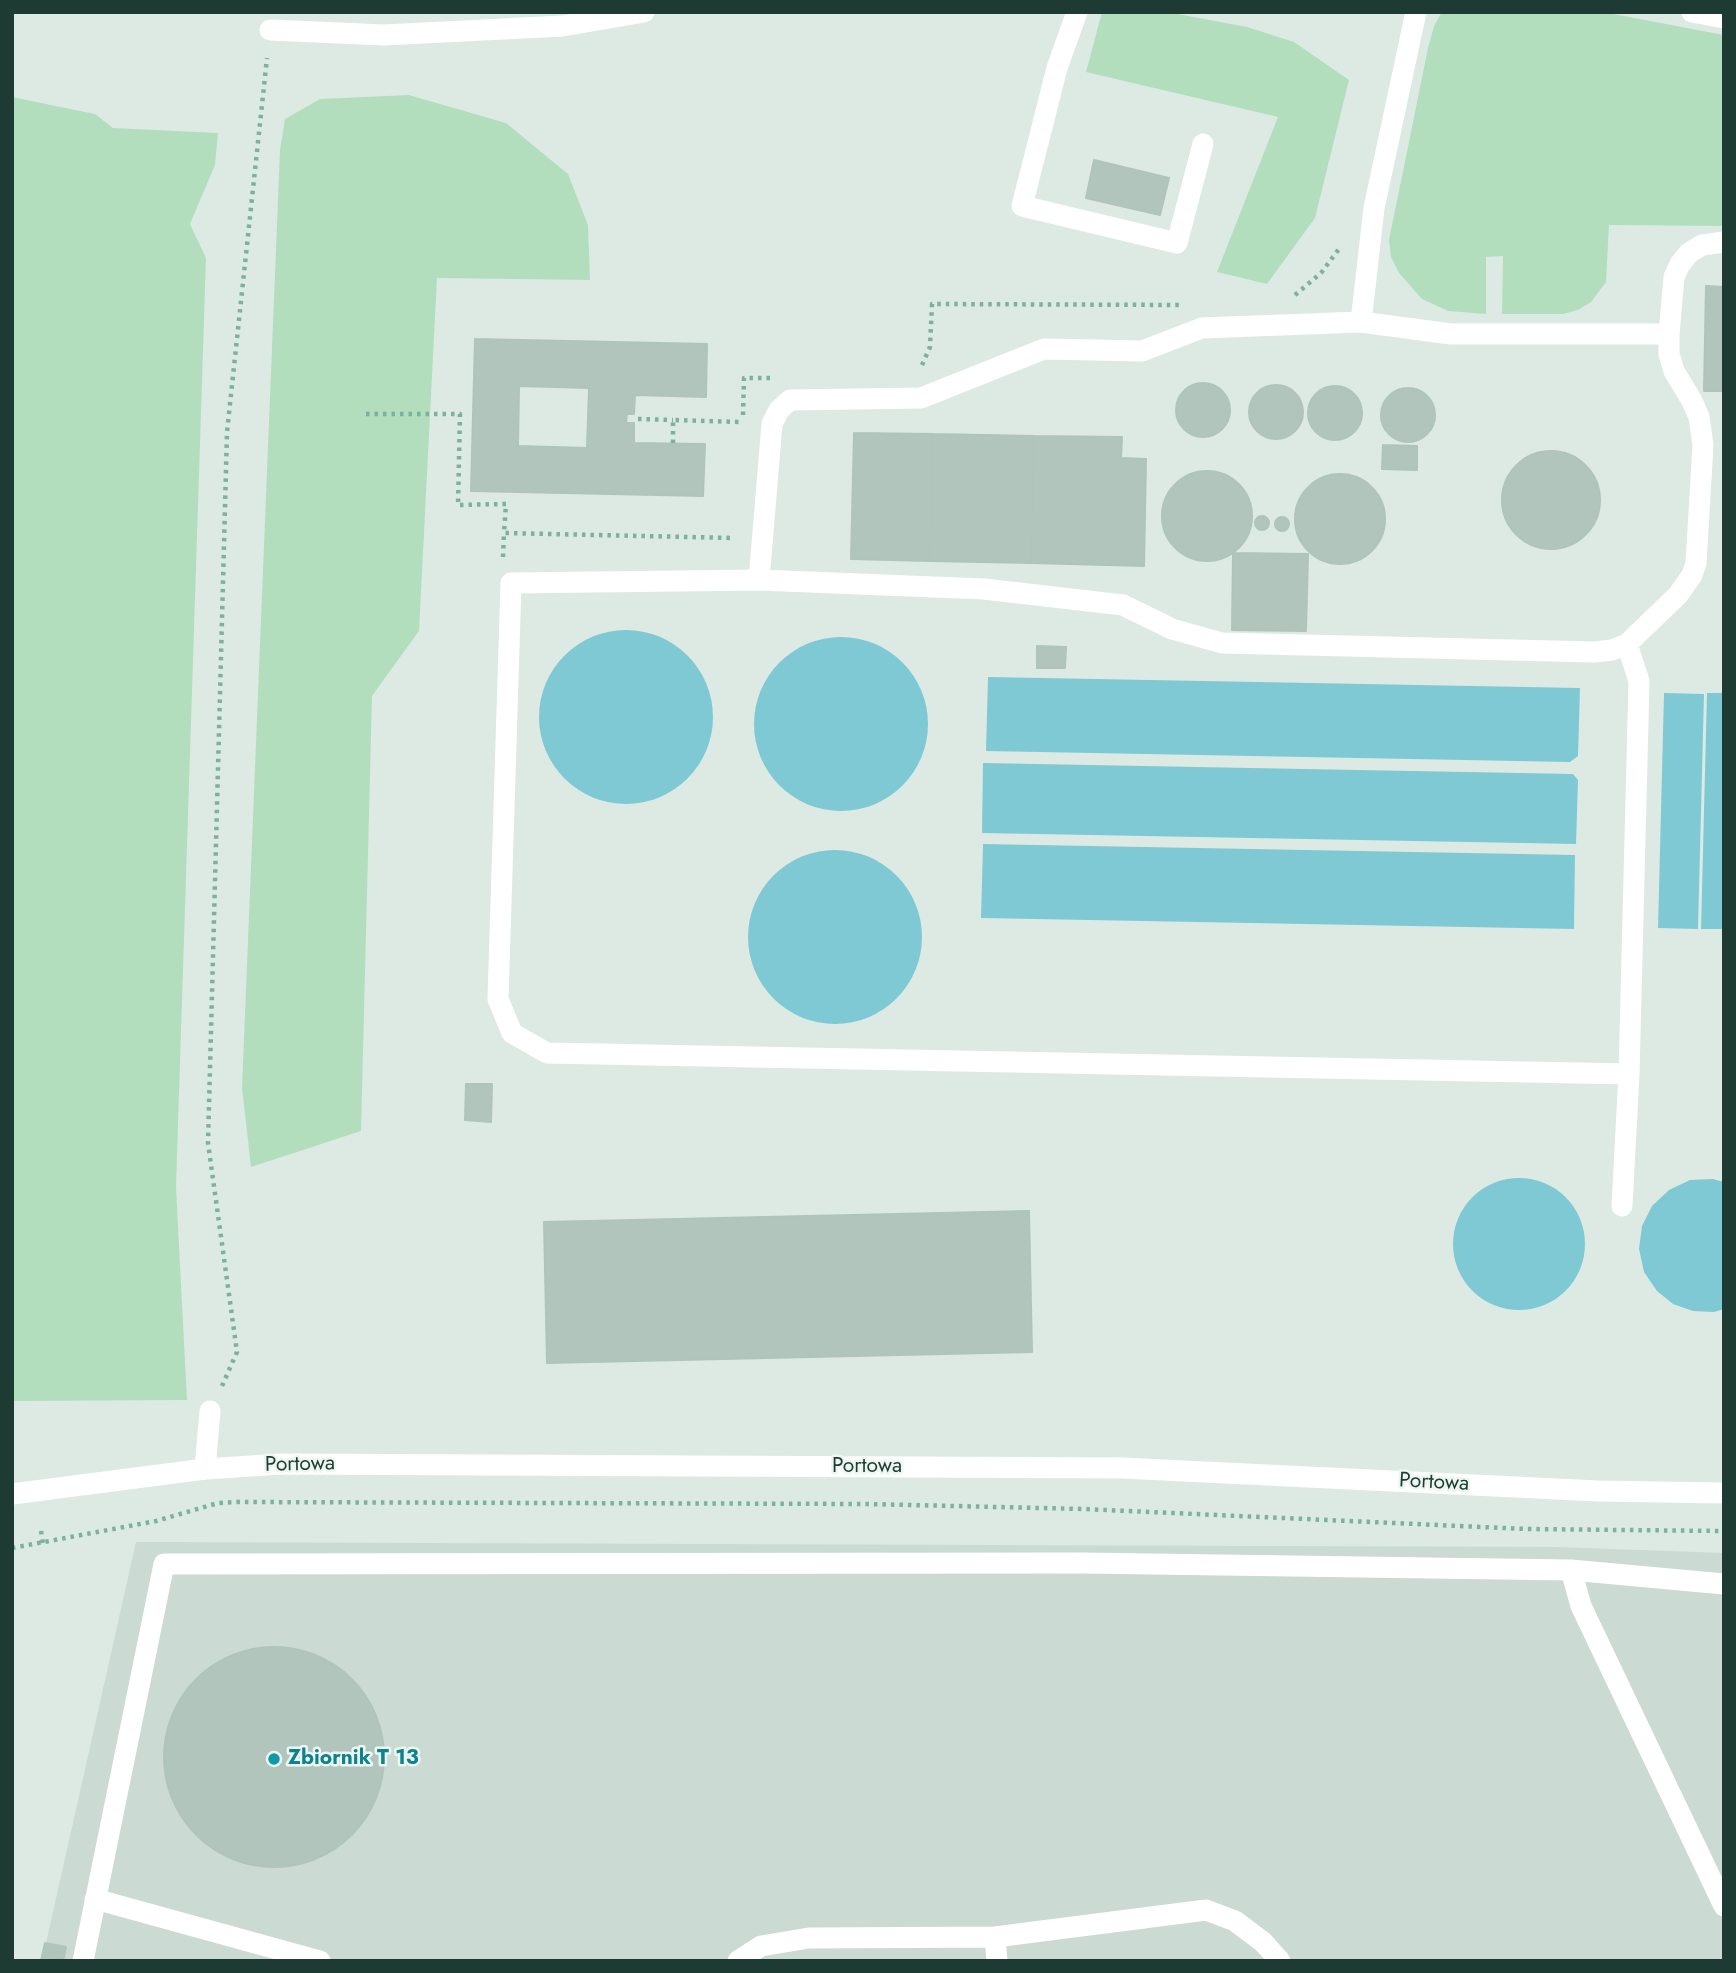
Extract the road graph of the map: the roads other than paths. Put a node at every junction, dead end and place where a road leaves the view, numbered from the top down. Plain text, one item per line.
1 (644, 12) edge
2 (1077, 12) edge
3 (1416, 12) edge
4 (1692, 12) edge
5 (1724, 18) edge
6 (270, 30) road end
7 (1203, 144) dead end
8 (1724, 242) edge
9 (1361, 322) junction
10 (1670, 334) junction
11 (759, 580) junction
12 (1627, 644) junction
13 (1629, 1074) junction
14 (1622, 1206) dead end
15 (210, 1411) road end
16 (205, 1469) junction
17 (1724, 1493) edge
18 (12, 1494) edge
19 (1571, 1570) junction
20 (1724, 1584) edge
21 (95, 1899) junction
22 (1724, 1906) edge
23 (995, 1937) junction
24 (83, 1961) edge
25 (320, 1961) edge
26 (737, 1961) edge
27 (997, 1961) edge
28 (1280, 1961) edge

1 - 6 street
2 - 7 street
3 - 9 street
4 - 5 street
8 - 10 street
9 - 10 street
9 - 11 street
10 - 12 street
11 - 12 street
11 - 13 street
12 - 13 street
13 - 14 street
15 - 16 street
16 - 17 street, Portowa
16 - 18 street, Portowa
19 - 20 street
19 - 21 street
19 - 22 street
21 - 24 street
21 - 25 street
23 - 26 street
23 - 27 street
23 - 28 street

